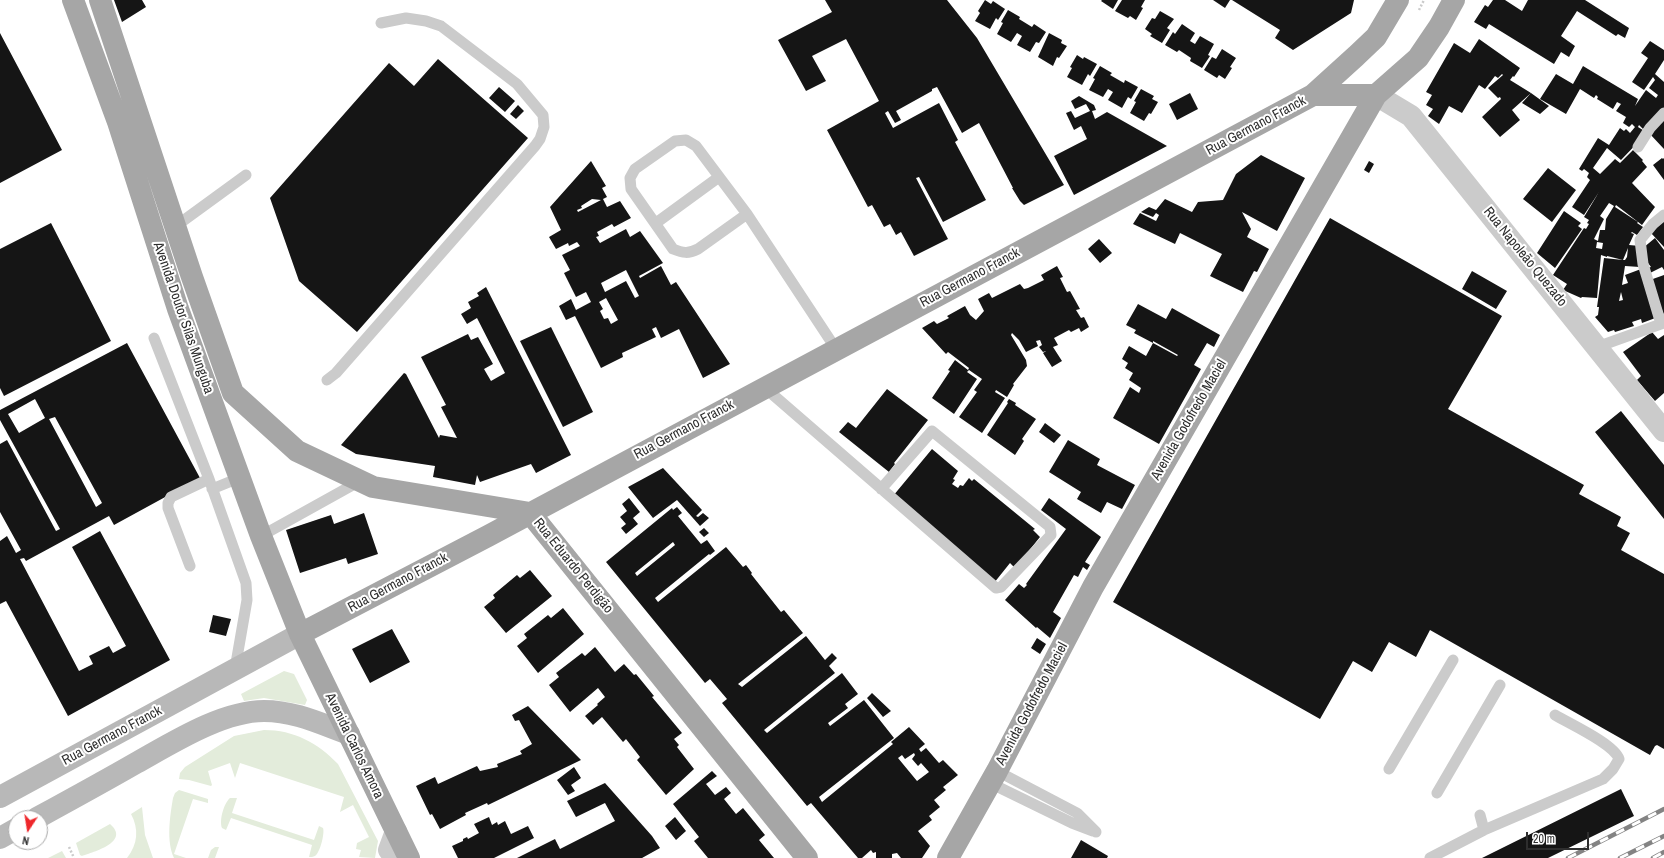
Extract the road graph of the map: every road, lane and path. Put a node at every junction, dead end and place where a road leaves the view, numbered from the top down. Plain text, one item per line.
1 (73, 0) edge
2 (100, 0) edge
3 (1397, 0) edge
4 (1454, 0) edge
5 (380, 23) dead end
6 (1313, 95) junction
7 (1376, 95) junction
8 (1664, 113) edge
9 (1638, 147) dead end
10 (246, 175) dead end
11 (719, 177) junction
12 (746, 214) junction
13 (1664, 215) edge
14 (656, 223) junction
15 (176, 226) junction
16 (1663, 324) edge
17 (154, 338) dead end
18 (1597, 347) junction
19 (836, 349) junction
20 (327, 380) dead end
21 (764, 387) junction
22 (233, 393) joint
23 (1664, 431) edge
24 (239, 478) junction
25 (360, 481) junction
26 (210, 484) junction
27 (882, 489) junction
28 (530, 513) junction
29 (261, 536) junction
30 (190, 566) dead end
31 (300, 634) junction
32 (1454, 660) dead end
33 (235, 669) junction
34 (1500, 685) dead end
35 (1555, 716) dead end
36 (349, 734) junction
37 (1389, 769) dead end
38 (994, 777) junction
39 (1437, 793) dead end
40 (0, 797) edge
41 (48, 812) edge
42 (1480, 815) dead end
43 (1484, 830) junction
44 (69, 847) dead end
45 (398, 848) edge
46 (74, 858) edge
47 (807, 858) edge
48 (948, 858) edge
49 (1430, 858) edge

1 - 24 main road, Avenida Doutor Silas Munguba
2 - 15 main road, Avenida Doutor Silas Munguba
3 - 6 main road
4 - 7 main road, Avenida Godofredo Maciel
5 - 20 lane
6 - 7 main road, Rua Germano Franck
6 - 19 main road, Rua Germano Franck
7 - 18 street, Rua Napoleão Quezado
7 - 38 main road, Avenida Godofredo Maciel
8 - 9 lane
10 - 15 lane
11 - 12 lane
11 - 14 lane
11 - 14 lane
12 - 14 lane
12 - 19 lane
13 - 16 lane
15 - 22 main road, Avenida Doutor Silas Munguba
16 - 18 lane
17 - 26 lane
18 - 23 street, Rua Napoleão Quezado
19 - 21 main road, Rua Germano Franck
21 - 27 lane
21 - 28 main road, Rua Germano Franck
22 - 25 main road, Rua Eduardo Perdigão
24 - 26 lane
24 - 29 main road, Avenida Doutor Silas Munguba
25 - 28 main road, Rua Eduardo Perdigão
25 - 29 lane
26 - 30 lane
26 - 33 lane
27 - 27 lane
28 - 31 main road, Rua Germano Franck
28 - 47 main road, Rua Eduardo Perdigão
29 - 31 main road, Avenida Doutor Silas Munguba
31 - 33 main road, Rua Germano Franck
31 - 36 main road, Avenida Carlos Amora
32 - 37 lane
33 - 40 main road, Rua Germano Franck
34 - 39 lane
35 - 43 lane
36 - 41 main road
36 - 45 main road, Avenida Carlos Amora
38 - 38 lane
38 - 48 main road, Avenida Godofredo Maciel
42 - 43 lane
43 - 49 lane
44 - 46 path

